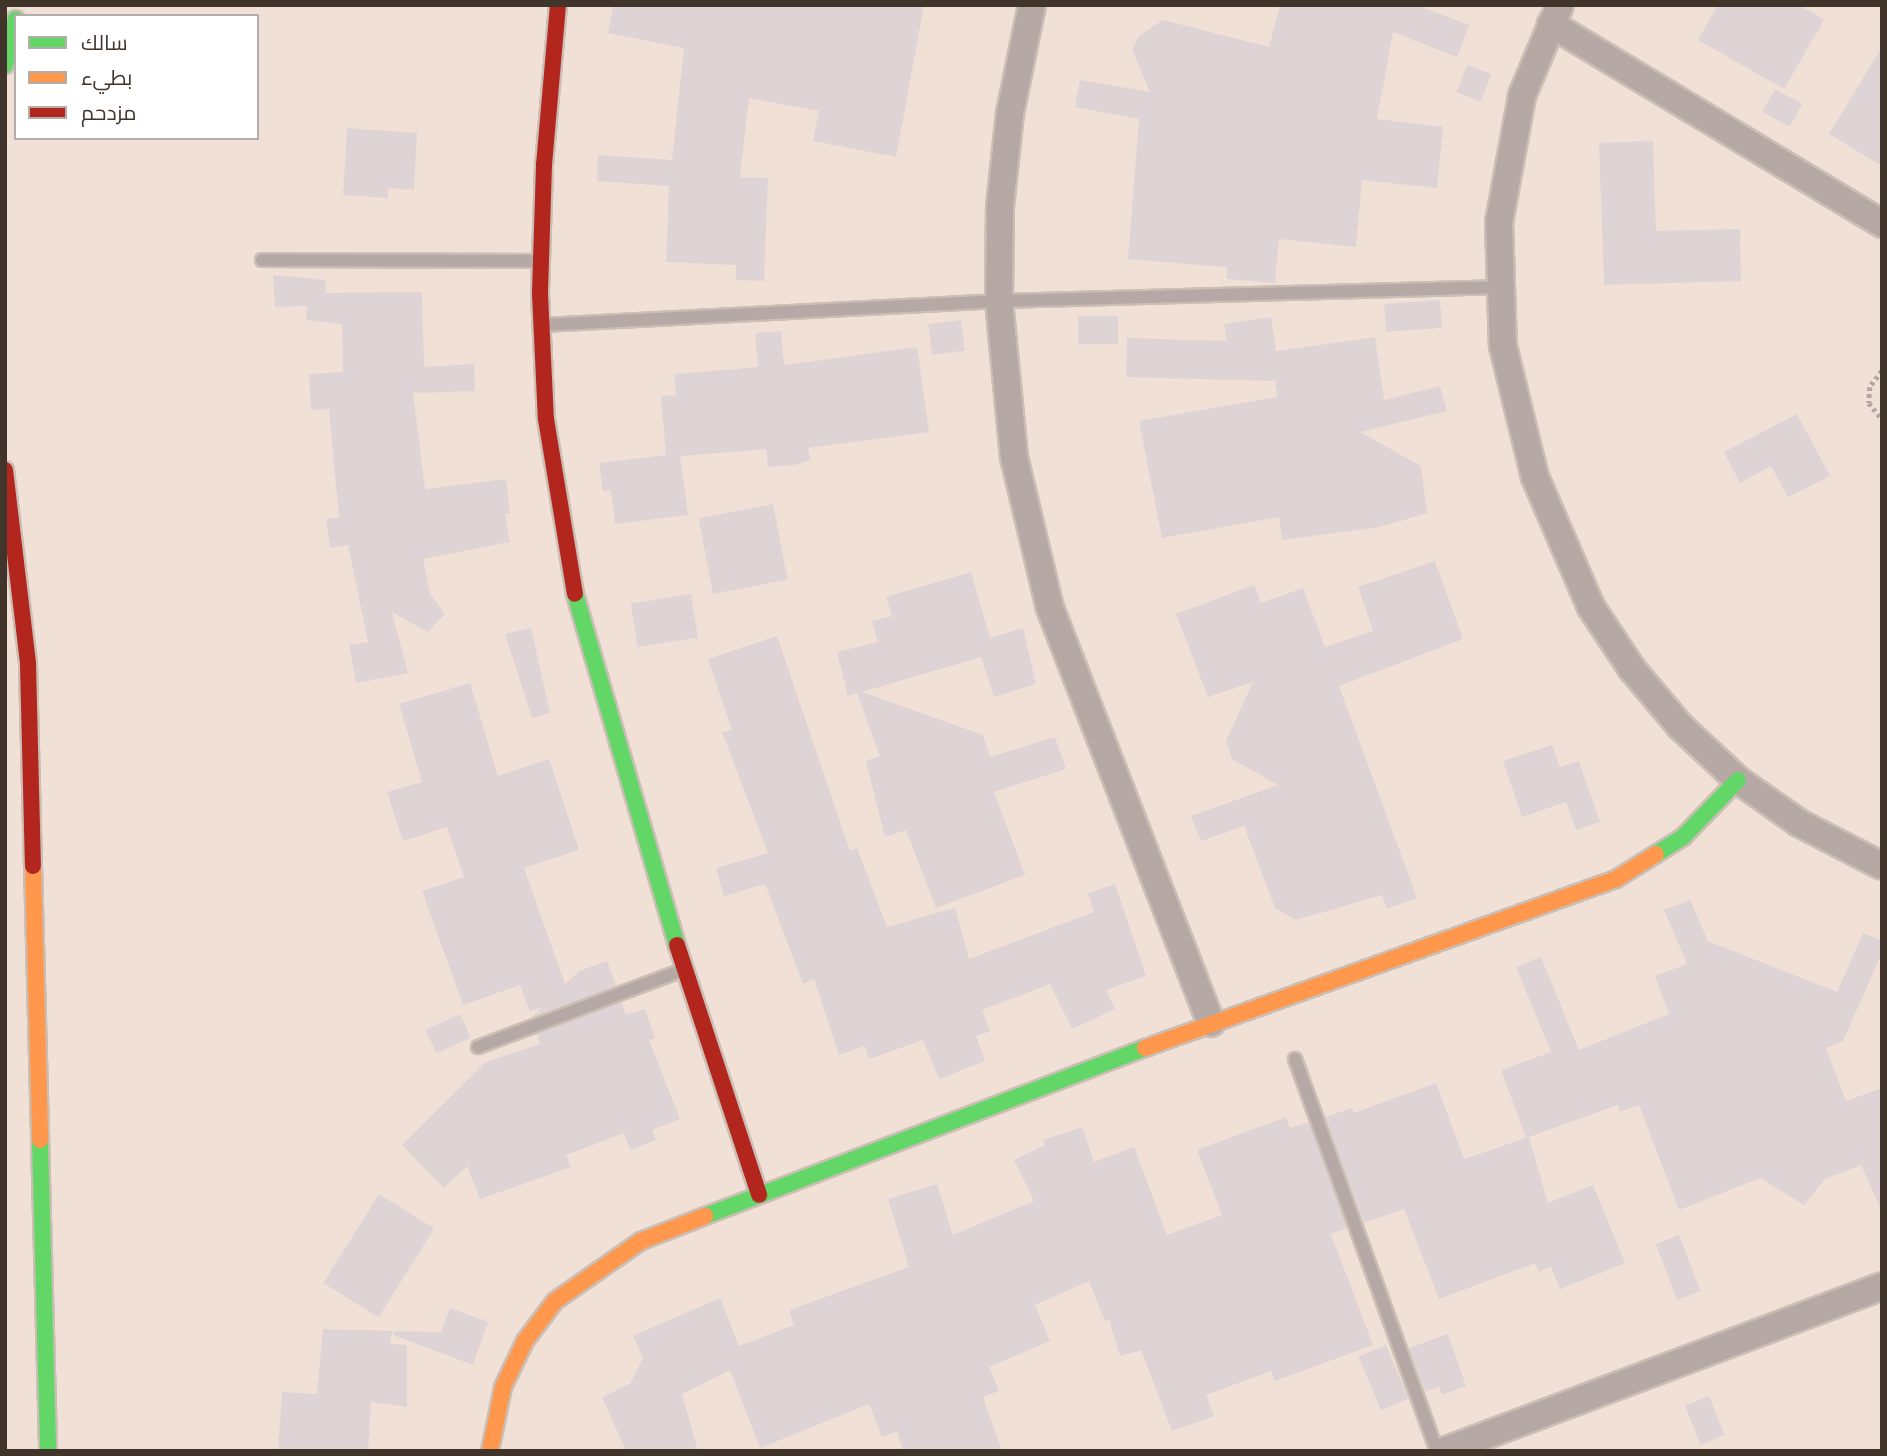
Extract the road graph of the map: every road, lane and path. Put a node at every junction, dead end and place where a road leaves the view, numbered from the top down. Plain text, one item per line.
1 (558, 5) edge
2 (1032, 5) edge
3 (1556, 15) edge
4 (14, 26) edge
5 (5, 65) edge
6 (1882, 224) edge
7 (262, 260) dead end
8 (540, 261) junction
9 (1498, 287) junction
10 (999, 301) junction
11 (540, 325) junction
12 (1882, 371) edge
13 (1882, 419) edge
14 (5, 470) edge
15 (25, 630) junction
16 (5, 631) edge
17 (1738, 780) junction
18 (1882, 866) edge
19 (684, 970) junction
20 (1211, 1023) junction
21 (478, 1047) dead end
22 (1295, 1059) dead end
23 (759, 1195) junction
24 (1882, 1286) edge
25 (47, 1451) edge
26 (490, 1451) edge
27 (1437, 1451) edge
28 (1444, 1451) edge

1 - 8 main road
2 - 10 street
3 - 6 street
3 - 9 street
4 - 5 main road
7 - 8 lane
8 - 11 main road
9 - 10 lane
9 - 17 street
10 - 11 lane
10 - 20 street
11 - 19 main road
12 - 13 path
14 - 15 main road
15 - 16 main road
15 - 25 main road
17 - 18 street
17 - 20 main road
19 - 21 lane
19 - 23 main road
20 - 23 main road
22 - 27 lane
23 - 26 main road
24 - 28 street

